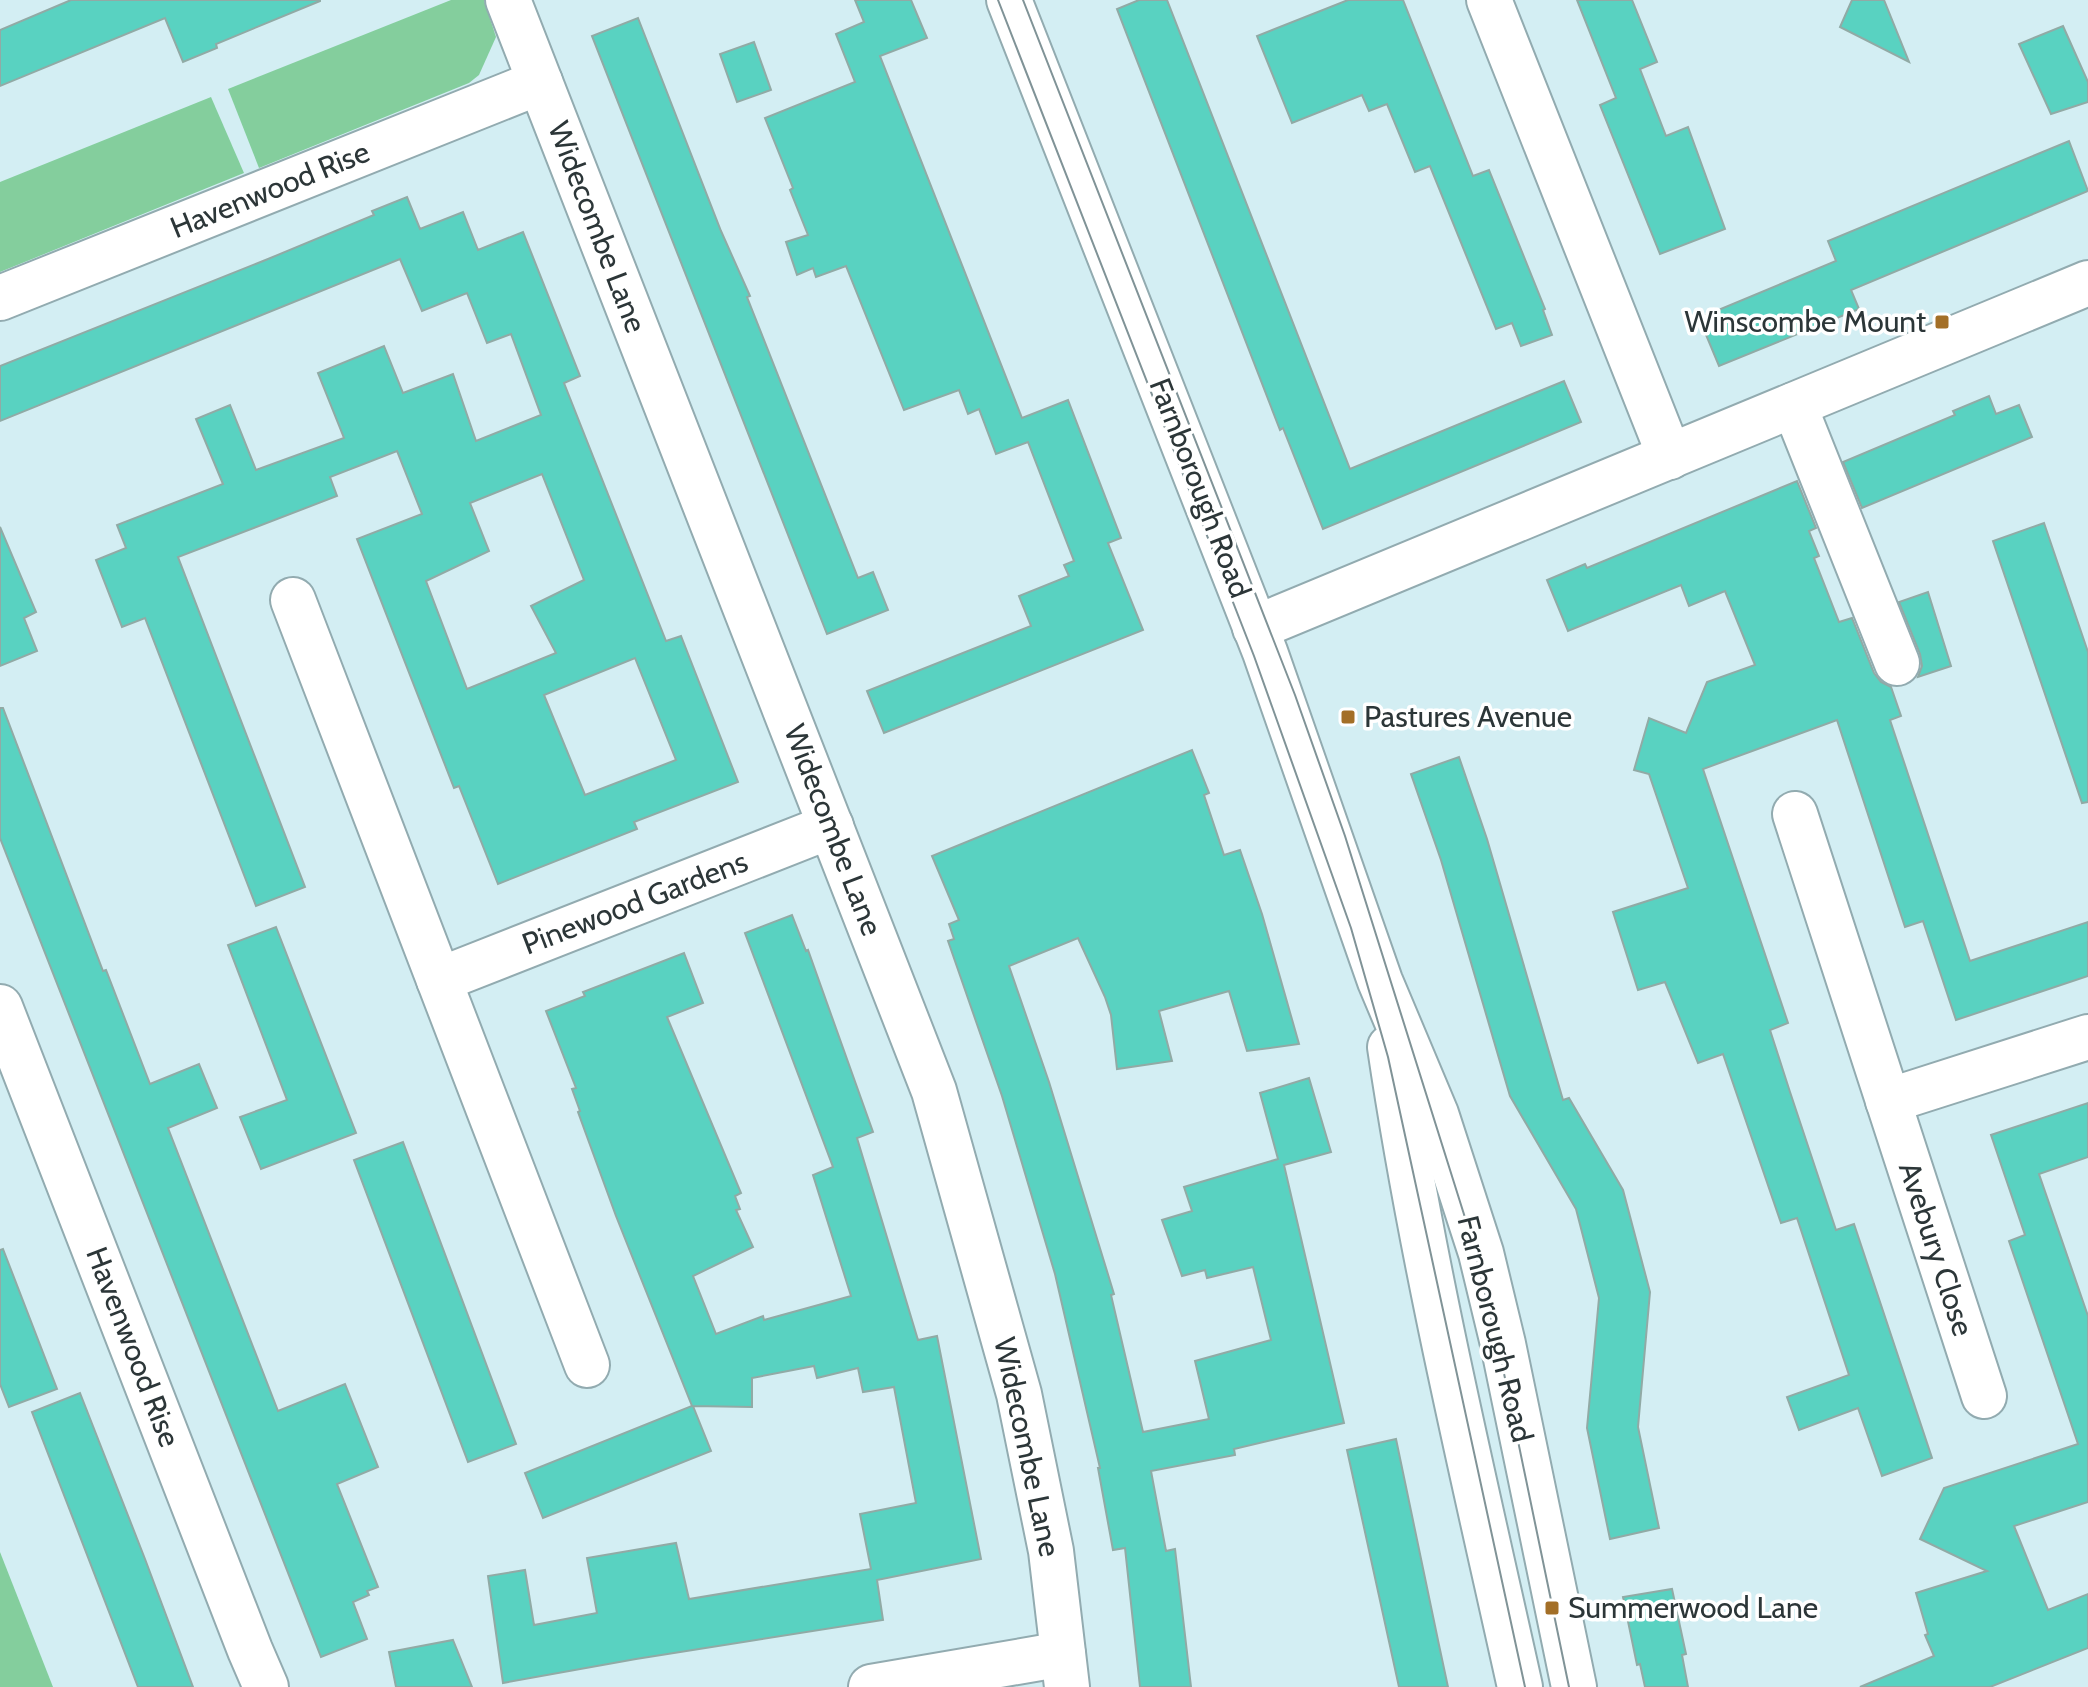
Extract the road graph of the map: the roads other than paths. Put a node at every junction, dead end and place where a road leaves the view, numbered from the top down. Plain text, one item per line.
1 (508, 0) edge
2 (1009, 0) edge
3 (1489, 0) edge
4 (540, 82) junction
5 (2088, 283) edge
6 (0, 298) edge
7 (1794, 405) junction
8 (1670, 457) junction
9 (293, 600) dead end
10 (1255, 628) junction
11 (1897, 663) dead end
12 (1795, 814) dead end
13 (831, 826) junction
14 (439, 980) junction
15 (1380, 981) junction
16 (0, 1007) edge
17 (2088, 1037) edge
18 (1888, 1101) junction
19 (587, 1365) dead end
20 (1984, 1396) dead end
21 (1065, 1671) edge
22 (266, 1687) edge
23 (871, 1687) edge
24 (1520, 1687) edge
25 (1574, 1687) edge

1 - 4 street, Widecombe Lane
2 - 10 street, Farnborough Road
3 - 8 street
4 - 6 street, Havenwood Rise
4 - 13 street, Widecombe Lane
5 - 7 street
7 - 8 street
7 - 11 street
8 - 10 street
9 - 14 street
10 - 15 street, Farnborough Road
12 - 18 street, Avebury Close
13 - 14 street, Pinewood Gardens
13 - 21 street, Widecombe Lane
14 - 19 street
15 - 24 street, Farnborough Road
15 - 25 street, Farnborough Road
16 - 22 street, Havenwood Rise
17 - 18 street
18 - 20 street, Avebury Close
21 - 23 street

